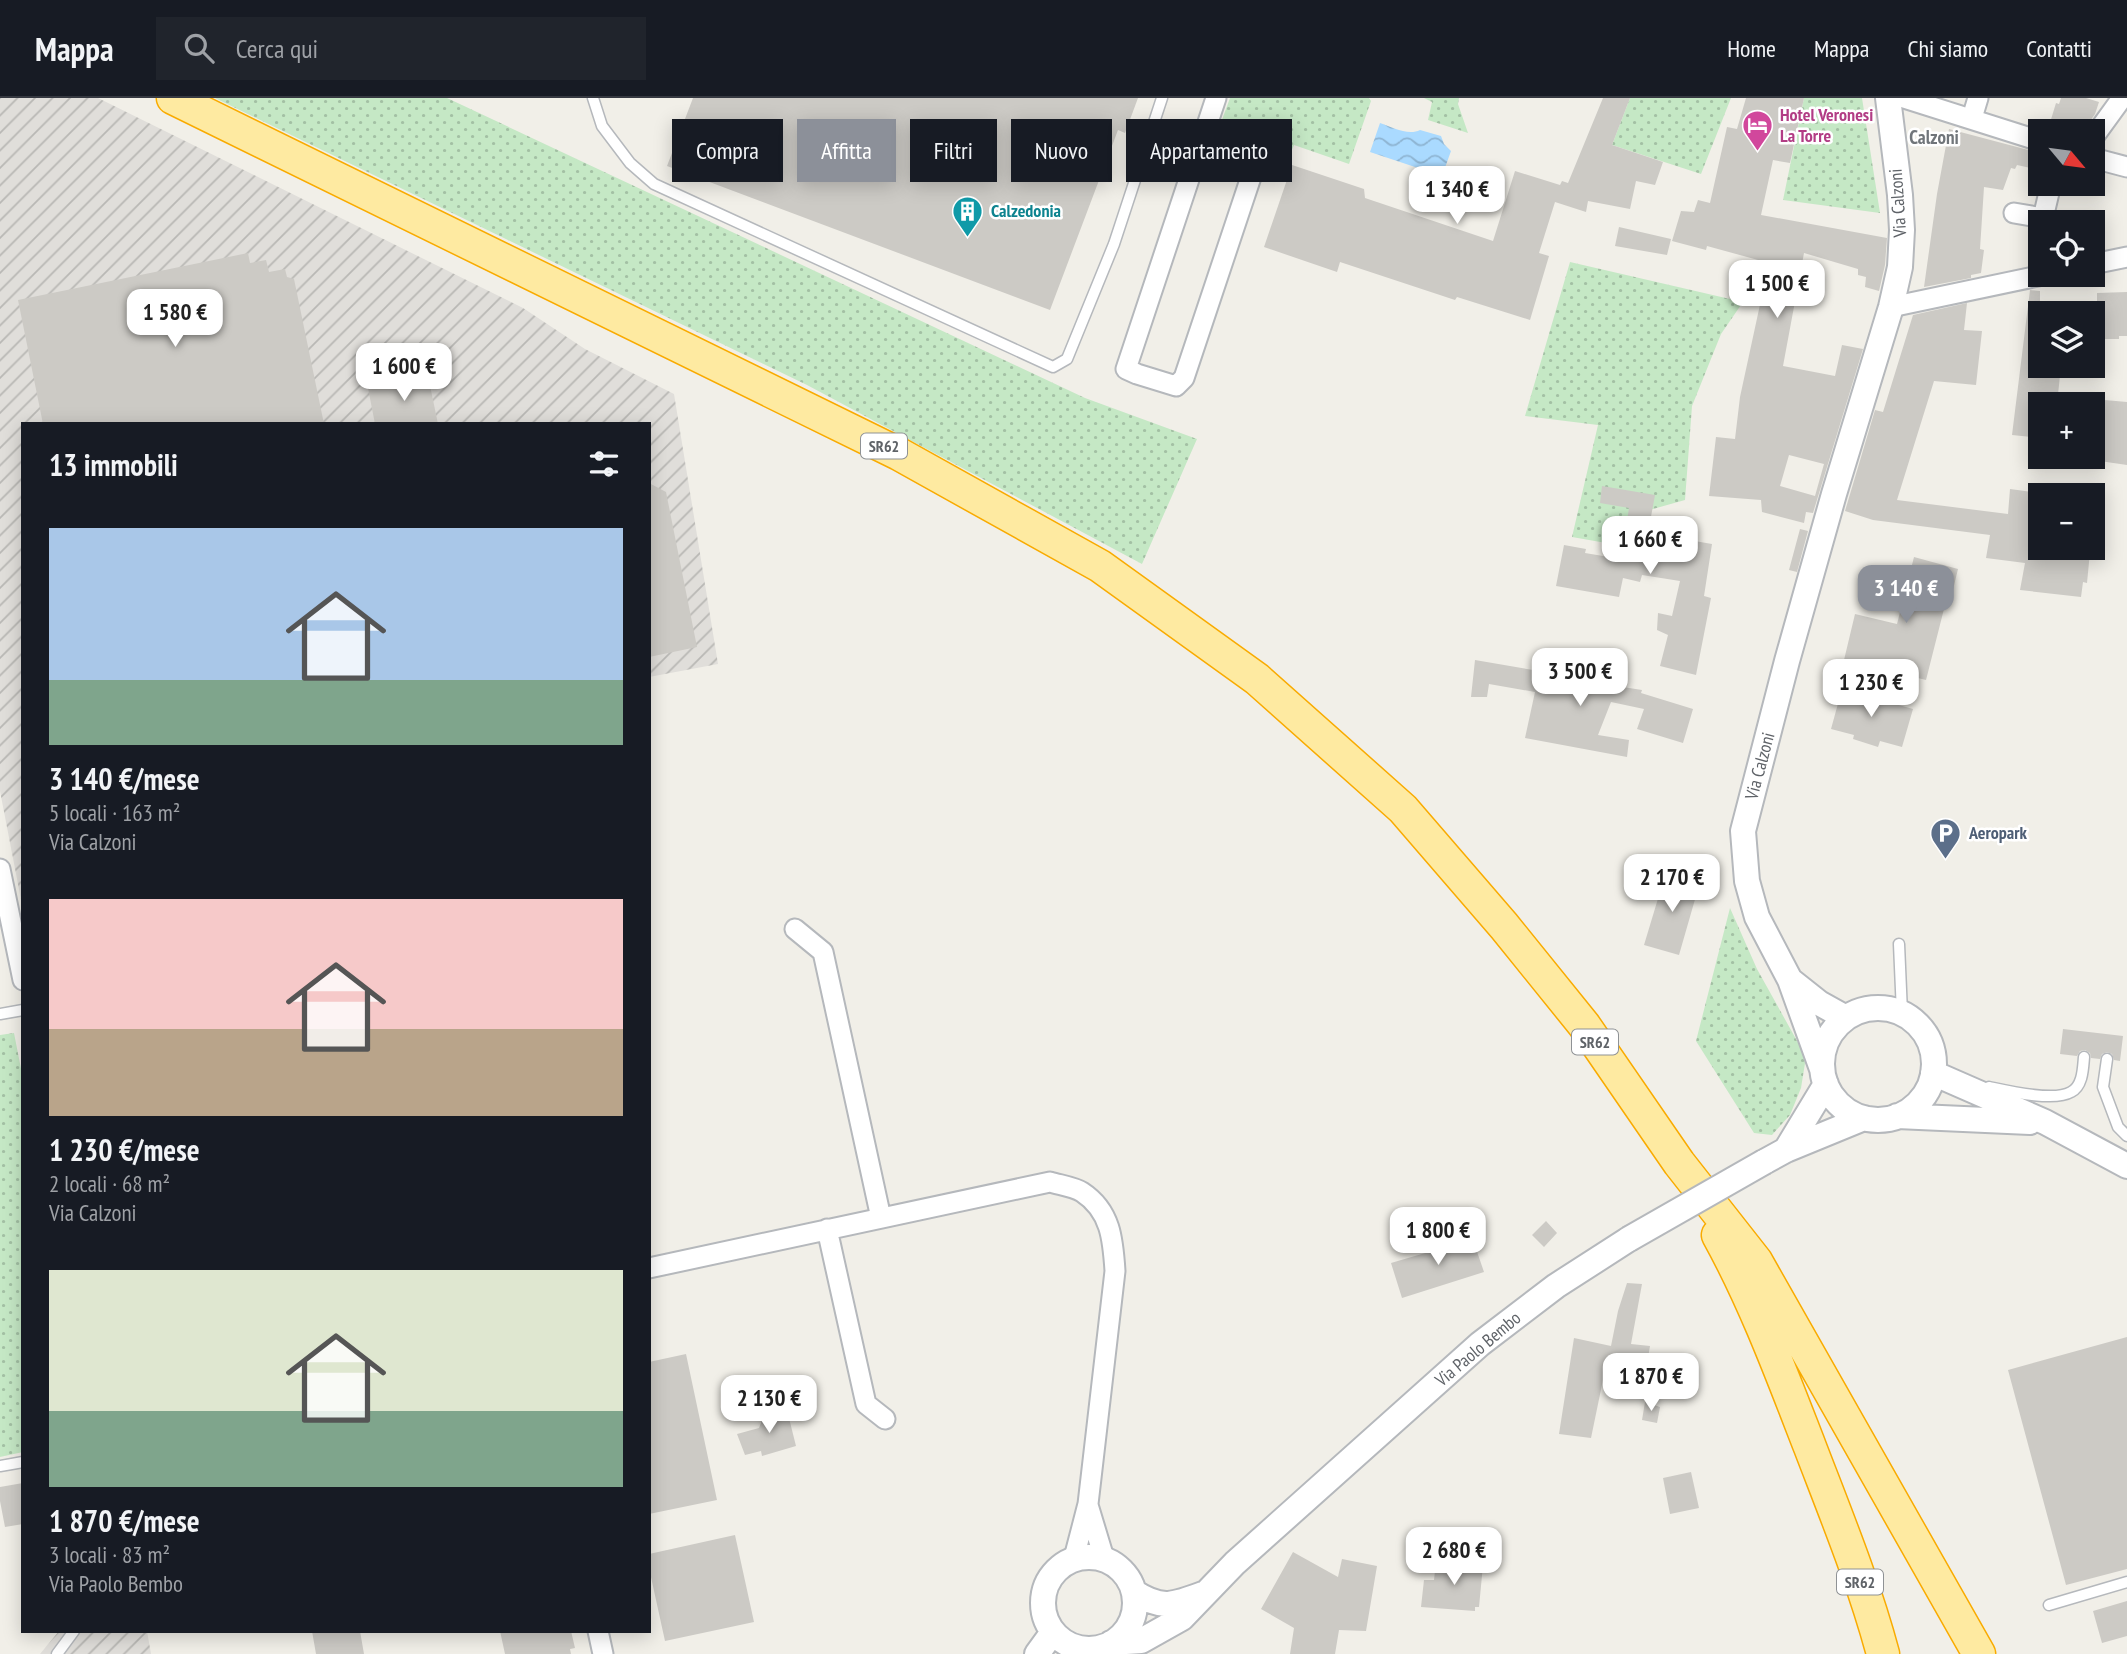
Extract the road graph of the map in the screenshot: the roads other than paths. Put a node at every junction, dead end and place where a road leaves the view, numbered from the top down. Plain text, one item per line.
1 (173, 98) edge
2 (593, 98) edge
3 (1162, 98) edge
4 (1216, 98) edge
5 (1888, 98) edge
6 (1904, 98) edge
7 (1978, 98) edge
8 (2122, 98) edge
9 (1972, 118) junction
10 (1209, 119) edge
11 (2105, 121) edge
12 (2028, 137) edge
13 (1203, 139) joint
14 (2105, 161) edge
15 (2127, 167) edge
16 (2048, 196) edge
17 (2014, 213) dead end
18 (2127, 257) edge
19 (2105, 262) edge
20 (2028, 278) edge
21 (1891, 307) junction
22 (0, 869) edge
23 (795, 929) dead end
24 (1899, 944) dead end
25 (21, 970) edge
26 (1790, 980) junction
27 (21, 1010) edge
28 (1902, 1013) junction
29 (0, 1014) edge
30 (1846, 1018) junction
31 (2084, 1057) dead end
32 (2107, 1059) dead end
33 (1933, 1073) junction
34 (1824, 1076) junction
35 (1898, 1116) junction
36 (1864, 1118) junction
37 (2045, 1122) junction
38 (2127, 1136) edge
39 (1775, 1156) junction
40 (1679, 1163) junction
41 (2127, 1166) edge
42 (881, 1218) junction
43 (827, 1229) junction
44 (651, 1268) edge
45 (885, 1419) dead end
46 (21, 1462) edge
47 (0, 1466) edge
48 (1088, 1504) junction
49 (1835, 1511) junction
50 (1074, 1558) junction
51 (1104, 1558) junction
52 (2127, 1582) edge
53 (1134, 1592) junction
54 (1204, 1594) junction
55 (2049, 1605) dead end
56 (1053, 1632) junction
57 (73, 1633) edge
58 (598, 1633) edge
59 (1111, 1643) junction
60 (1080, 1651) edge
61 (57, 1654) edge
62 (603, 1654) edge
63 (1037, 1654) edge
64 (1865, 1654) edge
65 (1883, 1654) edge
66 (1979, 1654) edge

1 - 40 highway, SR62
2 - 3 lane
4 - 10 street
5 - 21 street, Via Calzoni
6 - 9 street
7 - 9 street
8 - 11 street
9 - 12 street
13 - 13 street
14 - 15 street
16 - 17 street
18 - 19 street
20 - 21 street
21 - 26 street, Via Calzoni
22 - 25 street
23 - 42 street
24 - 28 lane
26 - 30 street, Via Calzoni
26 - 34 street, Via Calzoni
27 - 29 lane
28 - 30 street
28 - 33 street
30 - 34 street, Via Paolo Bembo
31 - 33 lane
32 - 38 lane
33 - 35 street
33 - 37 street, Via Paolo Bembo
34 - 36 street
34 - 39 street, Via Paolo Bembo
35 - 36 street, Via Paolo Bembo
35 - 37 street, Via Paolo Bembo
36 - 39 street, Via Paolo Bembo
37 - 41 street, Via Paolo Bembo
39 - 54 street, Via Paolo Bembo, bridge
40 - 49 highway, SR62
40 - 66 highway
42 - 43 street
42 - 48 street
43 - 44 street
43 - 45 street
46 - 47 lane
48 - 50 street
48 - 51 street
49 - 64 highway
49 - 65 highway, SR62
50 - 51 street
50 - 56 street
51 - 53 street
52 - 55 lane
53 - 54 street, Via Paolo Bembo
53 - 59 street
54 - 59 street, Via Paolo Bembo
56 - 60 street, Via Paolo Bembo
56 - 63 street
57 - 61 lane
58 - 62 street
59 - 60 street, Via Paolo Bembo

